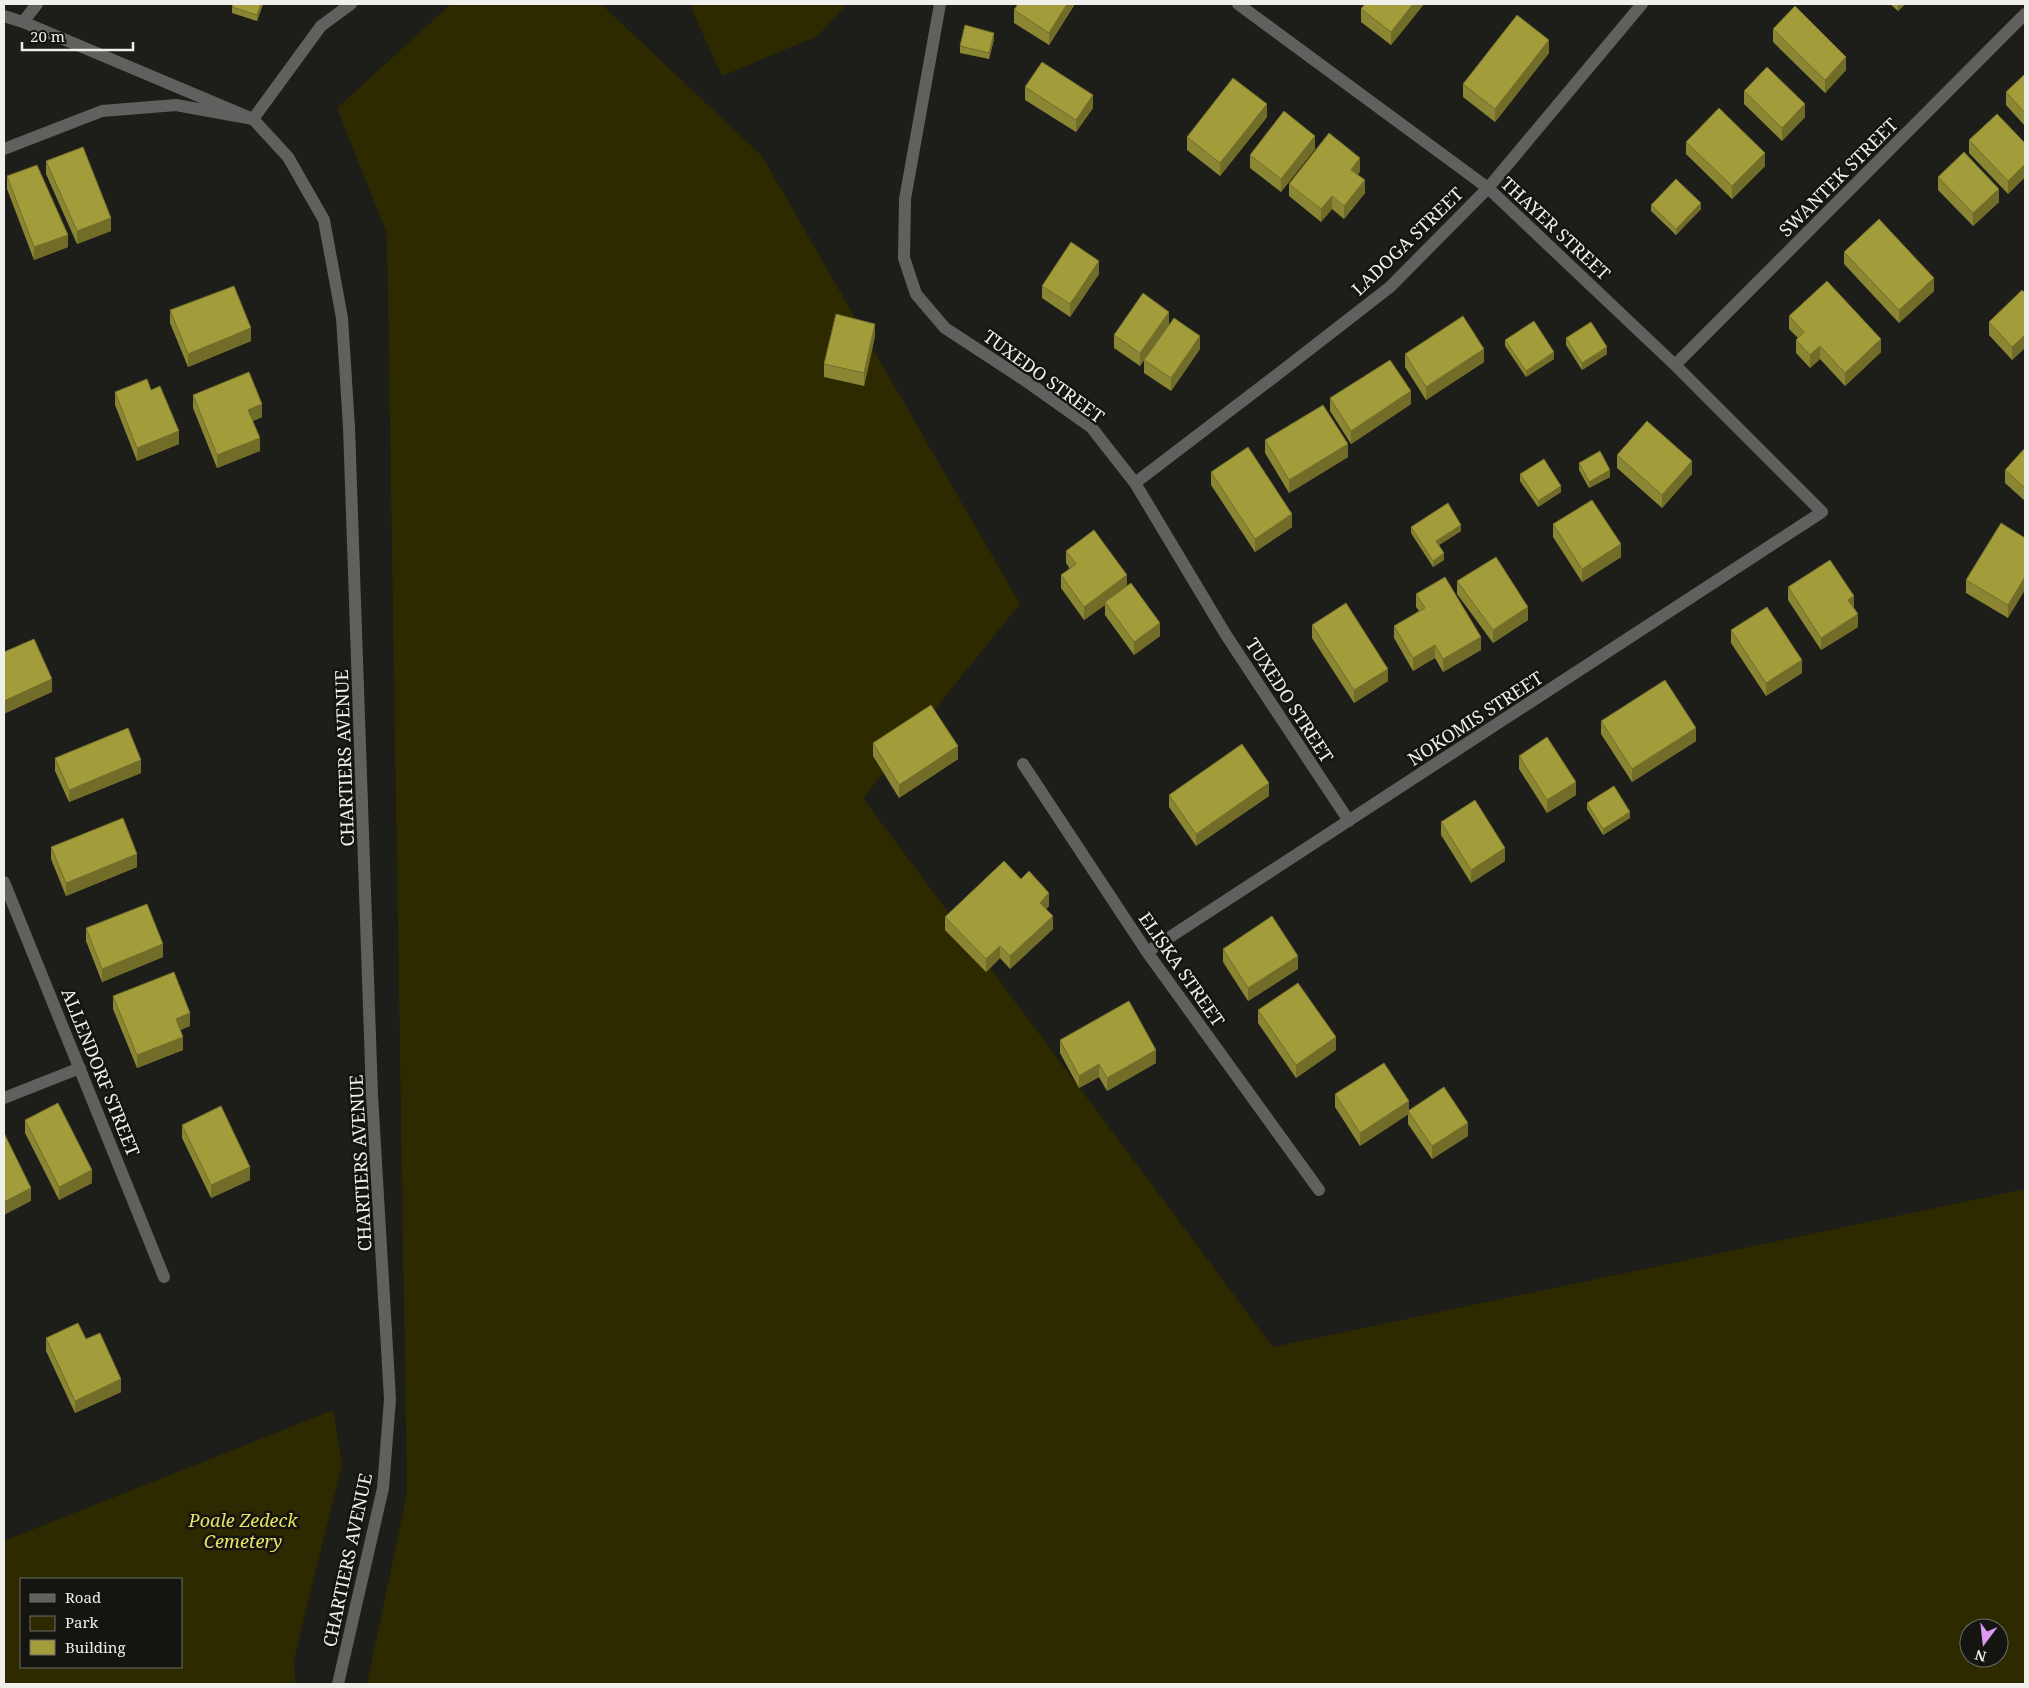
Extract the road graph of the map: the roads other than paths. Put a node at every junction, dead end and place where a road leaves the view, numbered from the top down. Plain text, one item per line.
1 (37, 4) edge
2 (351, 4) edge
3 (940, 4) edge
4 (1238, 4) edge
5 (1642, 4) edge
6 (2025, 14) edge
7 (4, 16) edge
8 (24, 22) junction
9 (252, 119) junction
10 (4, 149) edge
11 (1488, 188) junction
12 (1675, 365) junction
13 (1135, 483) junction
14 (1822, 512) joint
15 (1023, 764) dead end
16 (1349, 821) junction
17 (4, 882) edge
18 (1147, 952) junction
19 (80, 1068) junction
20 (4, 1098) edge
21 (1319, 1190) dead end
22 (164, 1277) dead end
23 (338, 1684) edge

1 - 8 street
2 - 9 street
3 - 13 street, TUXEDO STREET
4 - 11 street, THAYER STREET
5 - 11 street, LADOGA STREET
6 - 12 street, SWANTEK STREET
7 - 8 street, CHARTIERS AVENUE
8 - 9 street, CHARTIERS AVENUE
9 - 10 street
9 - 23 street, CHARTIERS AVENUE
11 - 12 street, THAYER STREET
11 - 13 street, LADOGA STREET
12 - 14 street, THAYER STREET
13 - 16 street, TUXEDO STREET
14 - 16 street, NOKOMIS STREET
15 - 18 street, ELISKA STREET
16 - 18 street, NOKOMIS STREET
17 - 19 street, ALLENDORF STREET
18 - 21 street, ELISKA STREET
19 - 20 street
19 - 22 street, ALLENDORF STREET

